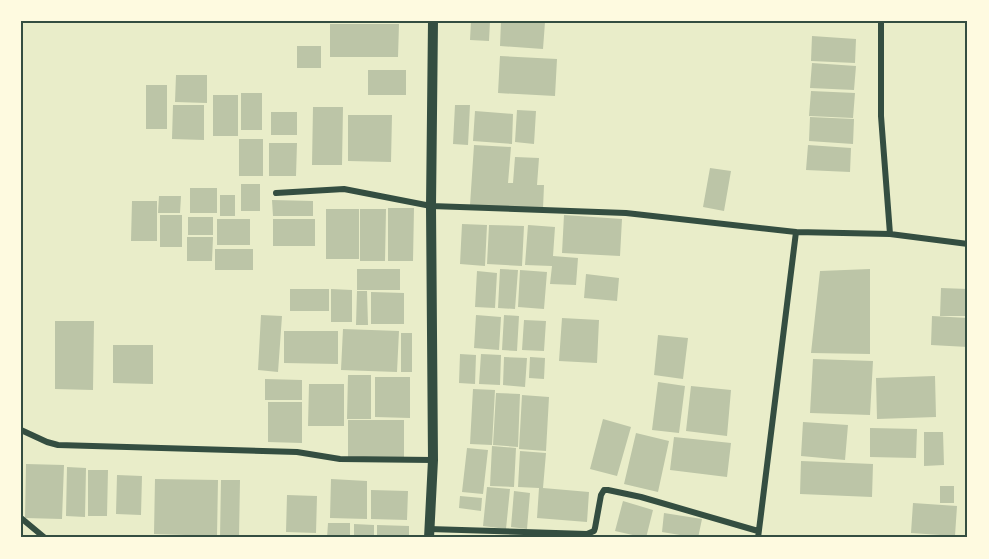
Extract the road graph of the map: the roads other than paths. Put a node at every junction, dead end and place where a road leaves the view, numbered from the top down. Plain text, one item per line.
1 (433, 21) edge
2 (880, 21) edge
3 (276, 193) dead end
4 (430, 206) junction
5 (796, 232) junction
6 (890, 234) junction
7 (968, 244) edge
8 (21, 430) edge
9 (433, 460) junction
10 (21, 518) edge
11 (429, 534) edge
12 (758, 535) edge
13 (45, 538) edge

1 - 4 street
2 - 6 street
3 - 4 street
4 - 5 street
4 - 9 street
5 - 6 street
5 - 12 street
6 - 7 street
8 - 9 street
9 - 11 street
10 - 13 street
11 - 12 street

